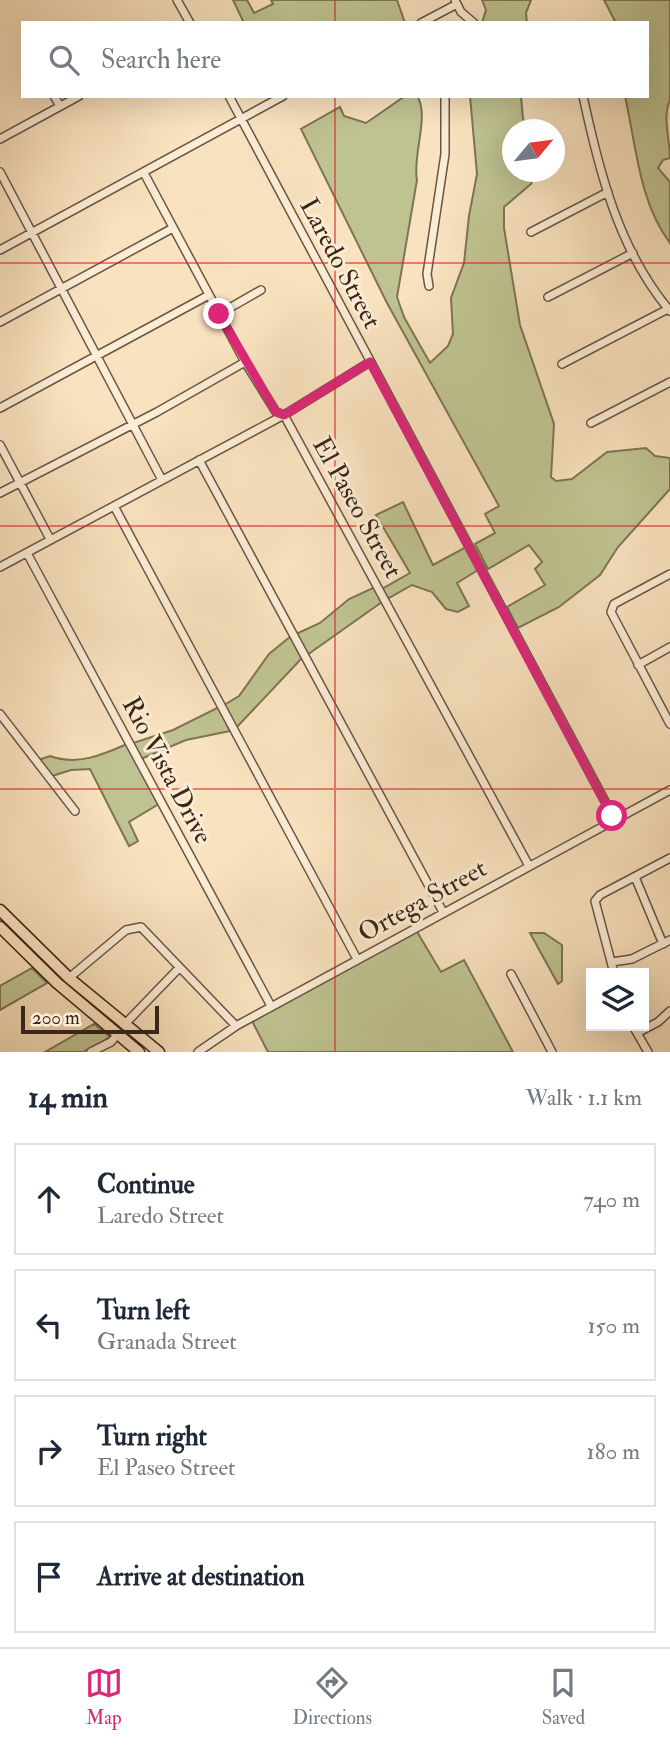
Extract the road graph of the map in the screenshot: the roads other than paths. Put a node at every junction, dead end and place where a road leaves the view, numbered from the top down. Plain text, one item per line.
1 (177, 0) edge
2 (456, 2) edge
3 (189, 21) edge
4 (424, 21) edge
5 (472, 21) edge
6 (55, 98) edge
7 (75, 98) edge
8 (230, 98) edge
9 (279, 98) edge
10 (445, 98) edge
11 (584, 98) edge
12 (60, 106) junction
13 (241, 119) junction
14 (0, 139) edge
15 (0, 172) edge
16 (144, 173) junction
17 (608, 192) junction
18 (173, 228) junction
19 (33, 232) junction
20 (531, 232) dead end
21 (0, 250) edge
22 (633, 253) junction
23 (429, 286) dead end
24 (62, 289) junction
25 (261, 290) dead end
26 (209, 295) junction
27 (548, 297) dead end
28 (669, 310) edge
29 (219, 314) junction
30 (0, 322) edge
31 (97, 355) junction
32 (245, 362) junction
33 (370, 362) junction
34 (562, 364) dead end
35 (670, 382) edge
36 (0, 408) edge
37 (284, 415) junction
38 (592, 422) dead end
39 (132, 424) junction
40 (0, 445) edge
41 (199, 460) junction
42 (162, 480) junction
43 (20, 482) junction
44 (0, 493) edge
45 (114, 506) junction
46 (50, 539) junction
47 (27, 553) junction
48 (0, 567) edge
49 (670, 574) edge
50 (670, 647) edge
51 (638, 665) junction
52 (0, 714) edge
53 (669, 722) edge
54 (670, 790) edge
55 (75, 811) dead end
56 (615, 820) junction
57 (670, 858) edge
58 (529, 866) junction
59 (635, 877) junction
60 (0, 911) edge
61 (443, 912) junction
62 (1, 929) edge
63 (18, 929) junction
64 (666, 942) edge
65 (357, 959) junction
66 (612, 962) junction
67 (179, 968) junction
68 (613, 968) edge
69 (511, 974) dead end
70 (69, 978) junction
71 (271, 1006) junction
72 (670, 1011) edge
73 (124, 1025) junction
74 (649, 1025) edge
75 (236, 1026) junction
76 (636, 1031) edge
77 (117, 1035) junction
78 (92, 1052) edge
79 (139, 1052) edge
80 (159, 1052) edge
81 (198, 1052) edge
82 (552, 1052) edge
83 (648, 1052) edge

1 - 3 street
2 - 4 street
2 - 5 street
6 - 12 street
7 - 12 street
8 - 13 street, Laredo Street
9 - 13 street
10 - 23 street
11 - 17 street
12 - 14 street
13 - 16 street
13 - 33 street, Laredo Street
15 - 19 street
16 - 18 street, El Paseo Street
16 - 19 street
17 - 20 street
17 - 22 street
18 - 24 street
18 - 26 street, El Paseo Street
19 - 21 street
19 - 24 street
22 - 27 street
22 - 28 street
24 - 30 street
24 - 31 street
25 - 29 street
26 - 29 street, El Paseo Street
26 - 31 street
28 - 34 street
29 - 32 street, El Paseo Street
31 - 36 street
31 - 39 street
32 - 37 street, El Paseo Street
32 - 39 street
33 - 37 street
33 - 56 street, Laredo Street
35 - 38 street
37 - 41 street
37 - 58 street, El Paseo Street
39 - 42 street
39 - 43 street
40 - 43 street
41 - 42 street
41 - 61 street
42 - 45 street
43 - 44 street
43 - 46 street
45 - 46 street
45 - 65 street
46 - 47 street
47 - 48 street
47 - 71 street, Rio Vista Drive
49 - 51 street
50 - 51 street
51 - 53 street
52 - 55 street
54 - 56 street, Ortega Street
56 - 58 street, Ortega Street
57 - 59 street
58 - 61 street, Ortega Street
59 - 64 street
59 - 66 street
60 - 63 highway
61 - 65 street, Ortega Street
62 - 63 highway
62 - 77 highway
63 - 70 highway
64 - 66 street
65 - 71 street, Ortega Street
66 - 68 street
67 - 70 street
67 - 73 street
67 - 75 street
69 - 82 street
70 - 73 highway
71 - 75 street, Ortega Street
72 - 74 street
73 - 80 highway
75 - 81 street, Ortega Street
76 - 83 street
77 - 78 street
77 - 79 highway

